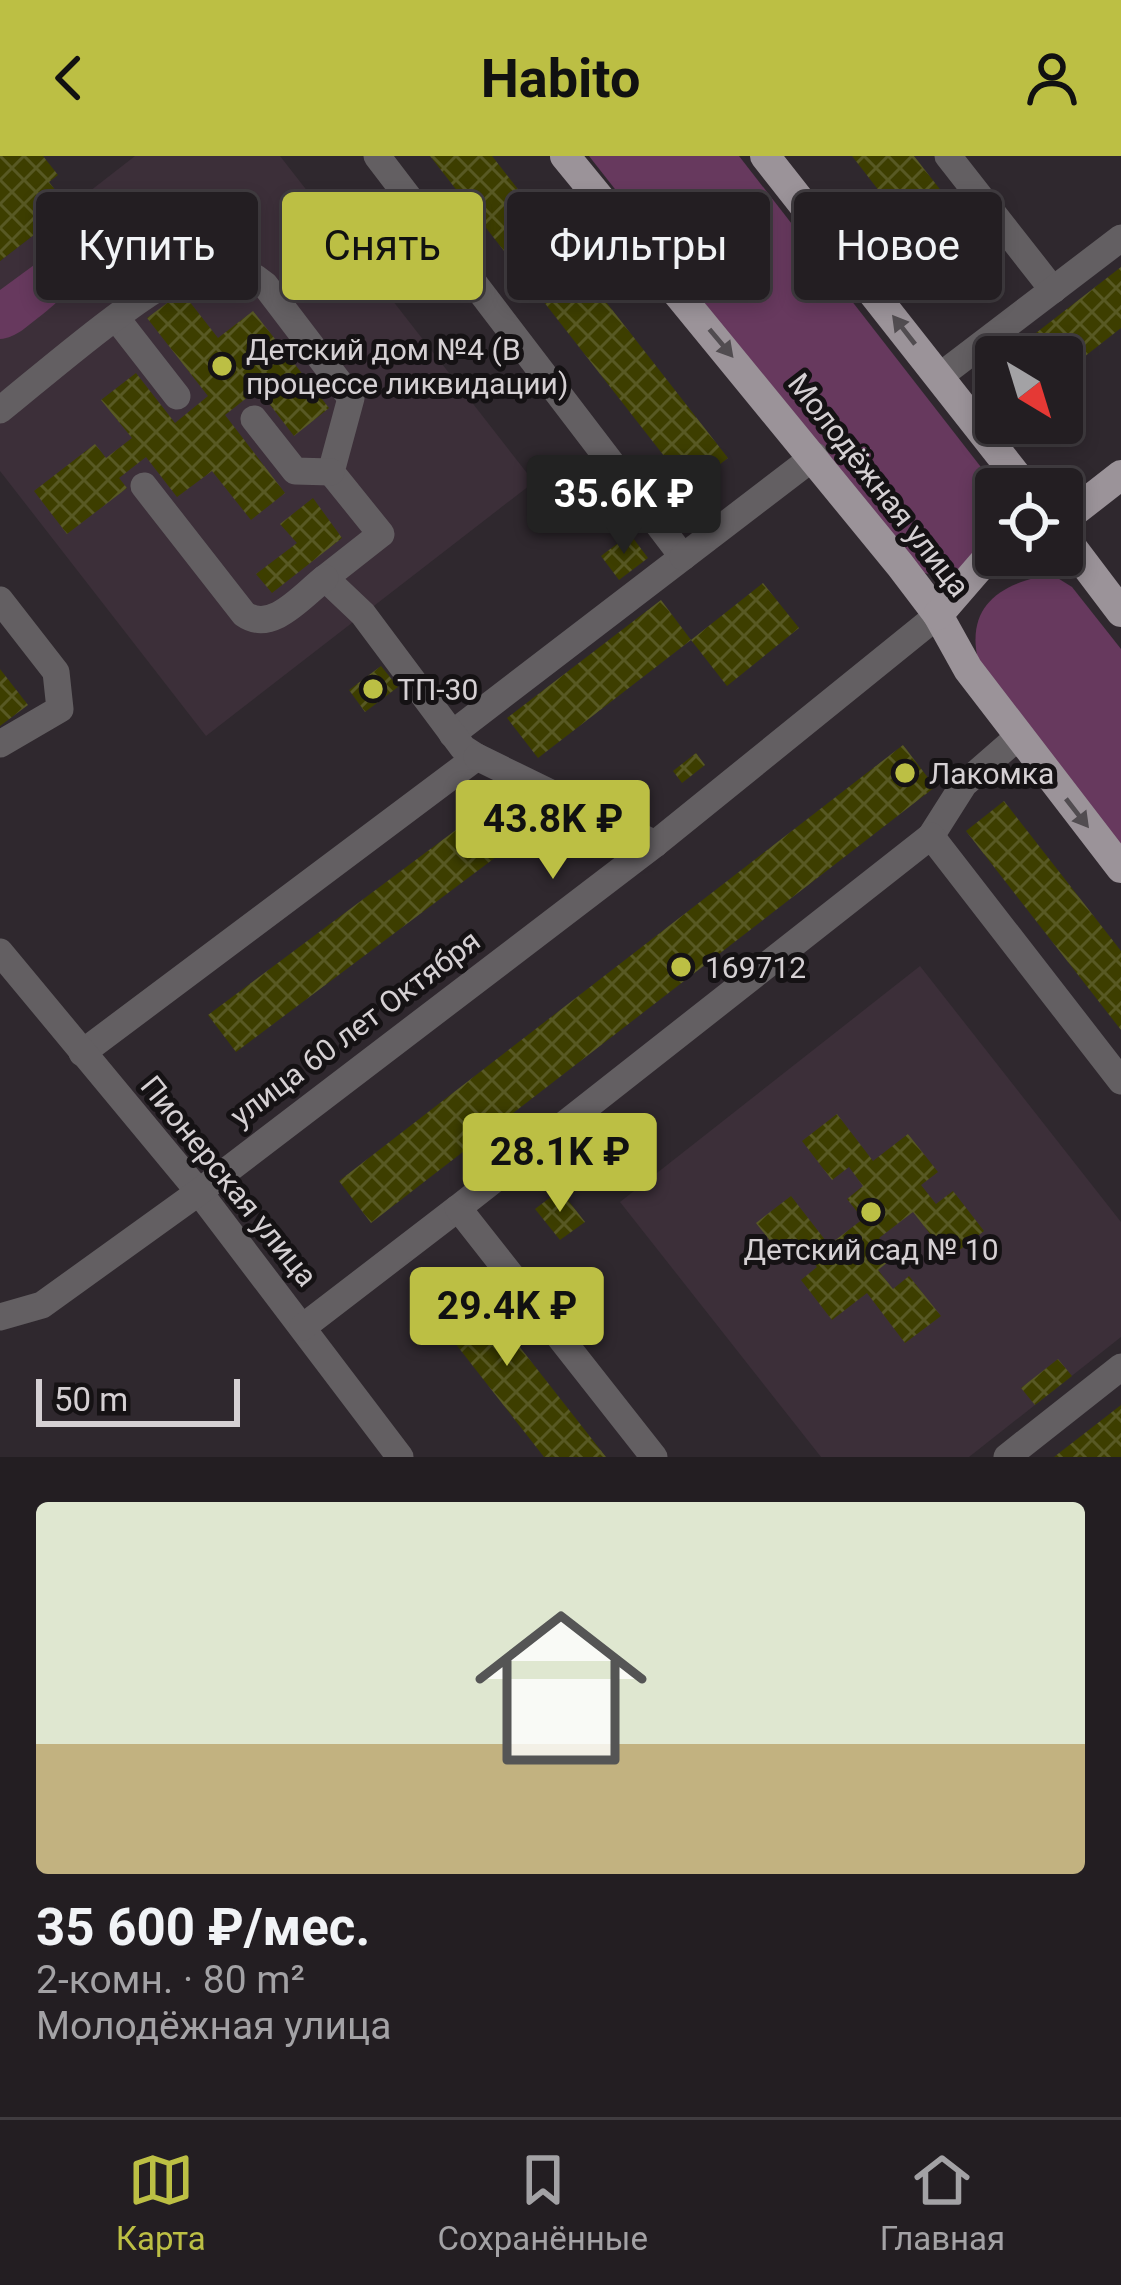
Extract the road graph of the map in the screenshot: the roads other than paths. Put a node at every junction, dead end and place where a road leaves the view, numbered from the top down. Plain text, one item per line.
1 (377, 156) edge
2 (566, 156) edge
3 (766, 156) edge
4 (948, 156) edge
5 (1121, 238) edge
6 (1053, 290) junction
7 (116, 320) junction
8 (940, 376) junction
9 (177, 396) dead end
10 (0, 410) edge
11 (254, 419) dead end
12 (815, 456) junction
13 (1011, 468) edge
14 (331, 472) junction
15 (1121, 475) edge
16 (144, 486) dead end
17 (1083, 505) edge
18 (683, 557) junction
19 (1083, 562) edge
20 (975, 572) edge
21 (325, 578) junction
22 (0, 600) edge
23 (1121, 612) edge
24 (938, 615) junction
25 (452, 734) junction
26 (1018, 737) junction
27 (0, 744) edge
28 (477, 757) junction
29 (931, 836) junction
30 (656, 844) junction
31 (1121, 868) edge
32 (0, 952) edge
33 (82, 1053) junction
34 (1121, 1081) edge
35 (199, 1192) junction
36 (458, 1208) junction
37 (0, 1317) edge
38 (303, 1327) junction
39 (1121, 1367) edge
40 (400, 1457) edge
41 (654, 1457) edge
42 (1007, 1457) edge

1 - 18 street
2 -> 12 main road, Молодёжная улица
8 -> 3 main road
4 - 6 street
5 - 6 street
6 - 8 street
7 - 9 street
7 - 10 street
7 - 14 street
8 - 13 main road
11 - 14 street
12 - 18 street
12 - 24 main road, Молодёжная улица
14 - 21 street
15 - 17 main road
16 - 21 street
18 - 25 street
19 - 23 main road
20 - 24 main road, улица 60 лет Октября
21 - 25 street
22 - 27 street
24 - 26 main road, Молодёжная улица
24 - 30 street, улица 60 лет Октября
25 - 28 street
26 - 29 street
26 -> 31 main road, Молодёжная улица
28 - 30 street
28 - 33 street
29 - 34 street
29 - 36 street
30 - 35 street, улица 60 лет Октября
32 - 33 street, Пионерская улица
33 - 35 street, Пионерская улица
35 - 37 street, улица 60 лет Октября
35 - 38 street, Пионерская улица
36 - 38 street
36 - 41 street
38 - 40 street, Пионерская улица
39 - 42 street

